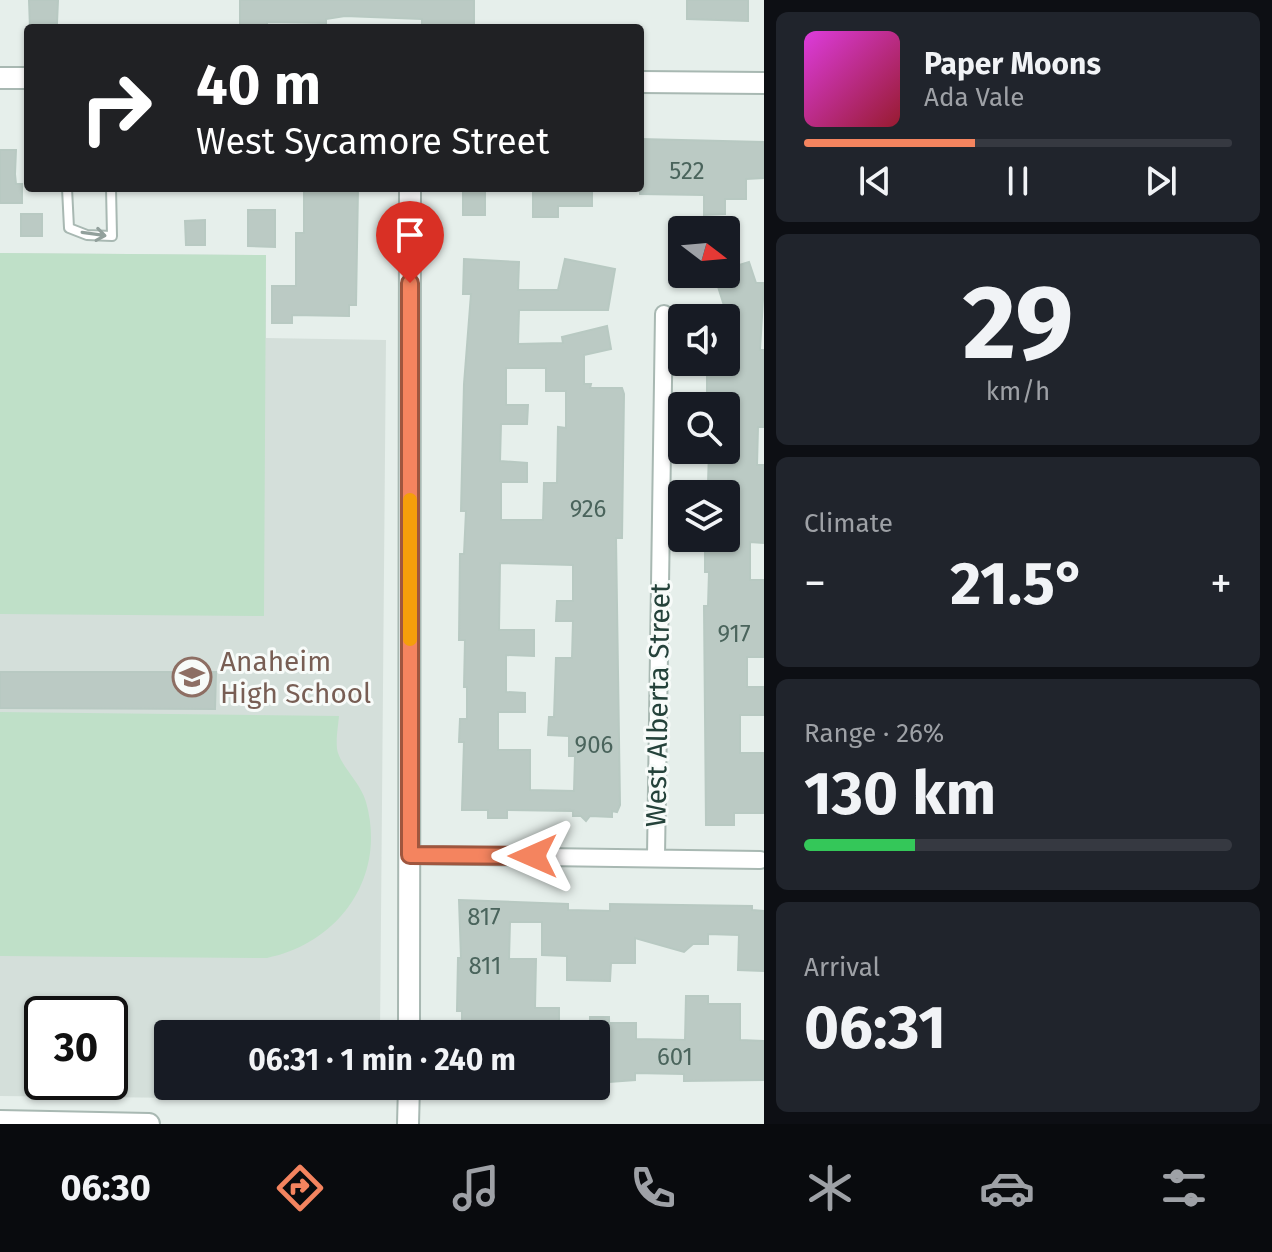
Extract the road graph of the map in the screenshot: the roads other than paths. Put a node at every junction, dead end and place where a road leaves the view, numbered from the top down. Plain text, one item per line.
1 (0, 78) edge
2 (24, 78) edge
3 (644, 82) edge
4 (764, 83) edge
5 (67, 192) edge
6 (111, 192) edge
7 (410, 192) edge
8 (664, 314) dead end
9 (410, 855) junction
10 (656, 856) junction
11 (760, 860) dead end
12 (409, 1020) edge
13 (409, 1100) edge
14 (0, 1121) edge
15 (149, 1124) edge
16 (408, 1124) edge

1 - 2 street
3 - 4 street
5 -> 6 lane
7 - 9 street
8 - 10 street, West Alberta Street
9 - 10 street
9 - 12 street
10 - 11 street
13 - 16 street
14 - 15 street

